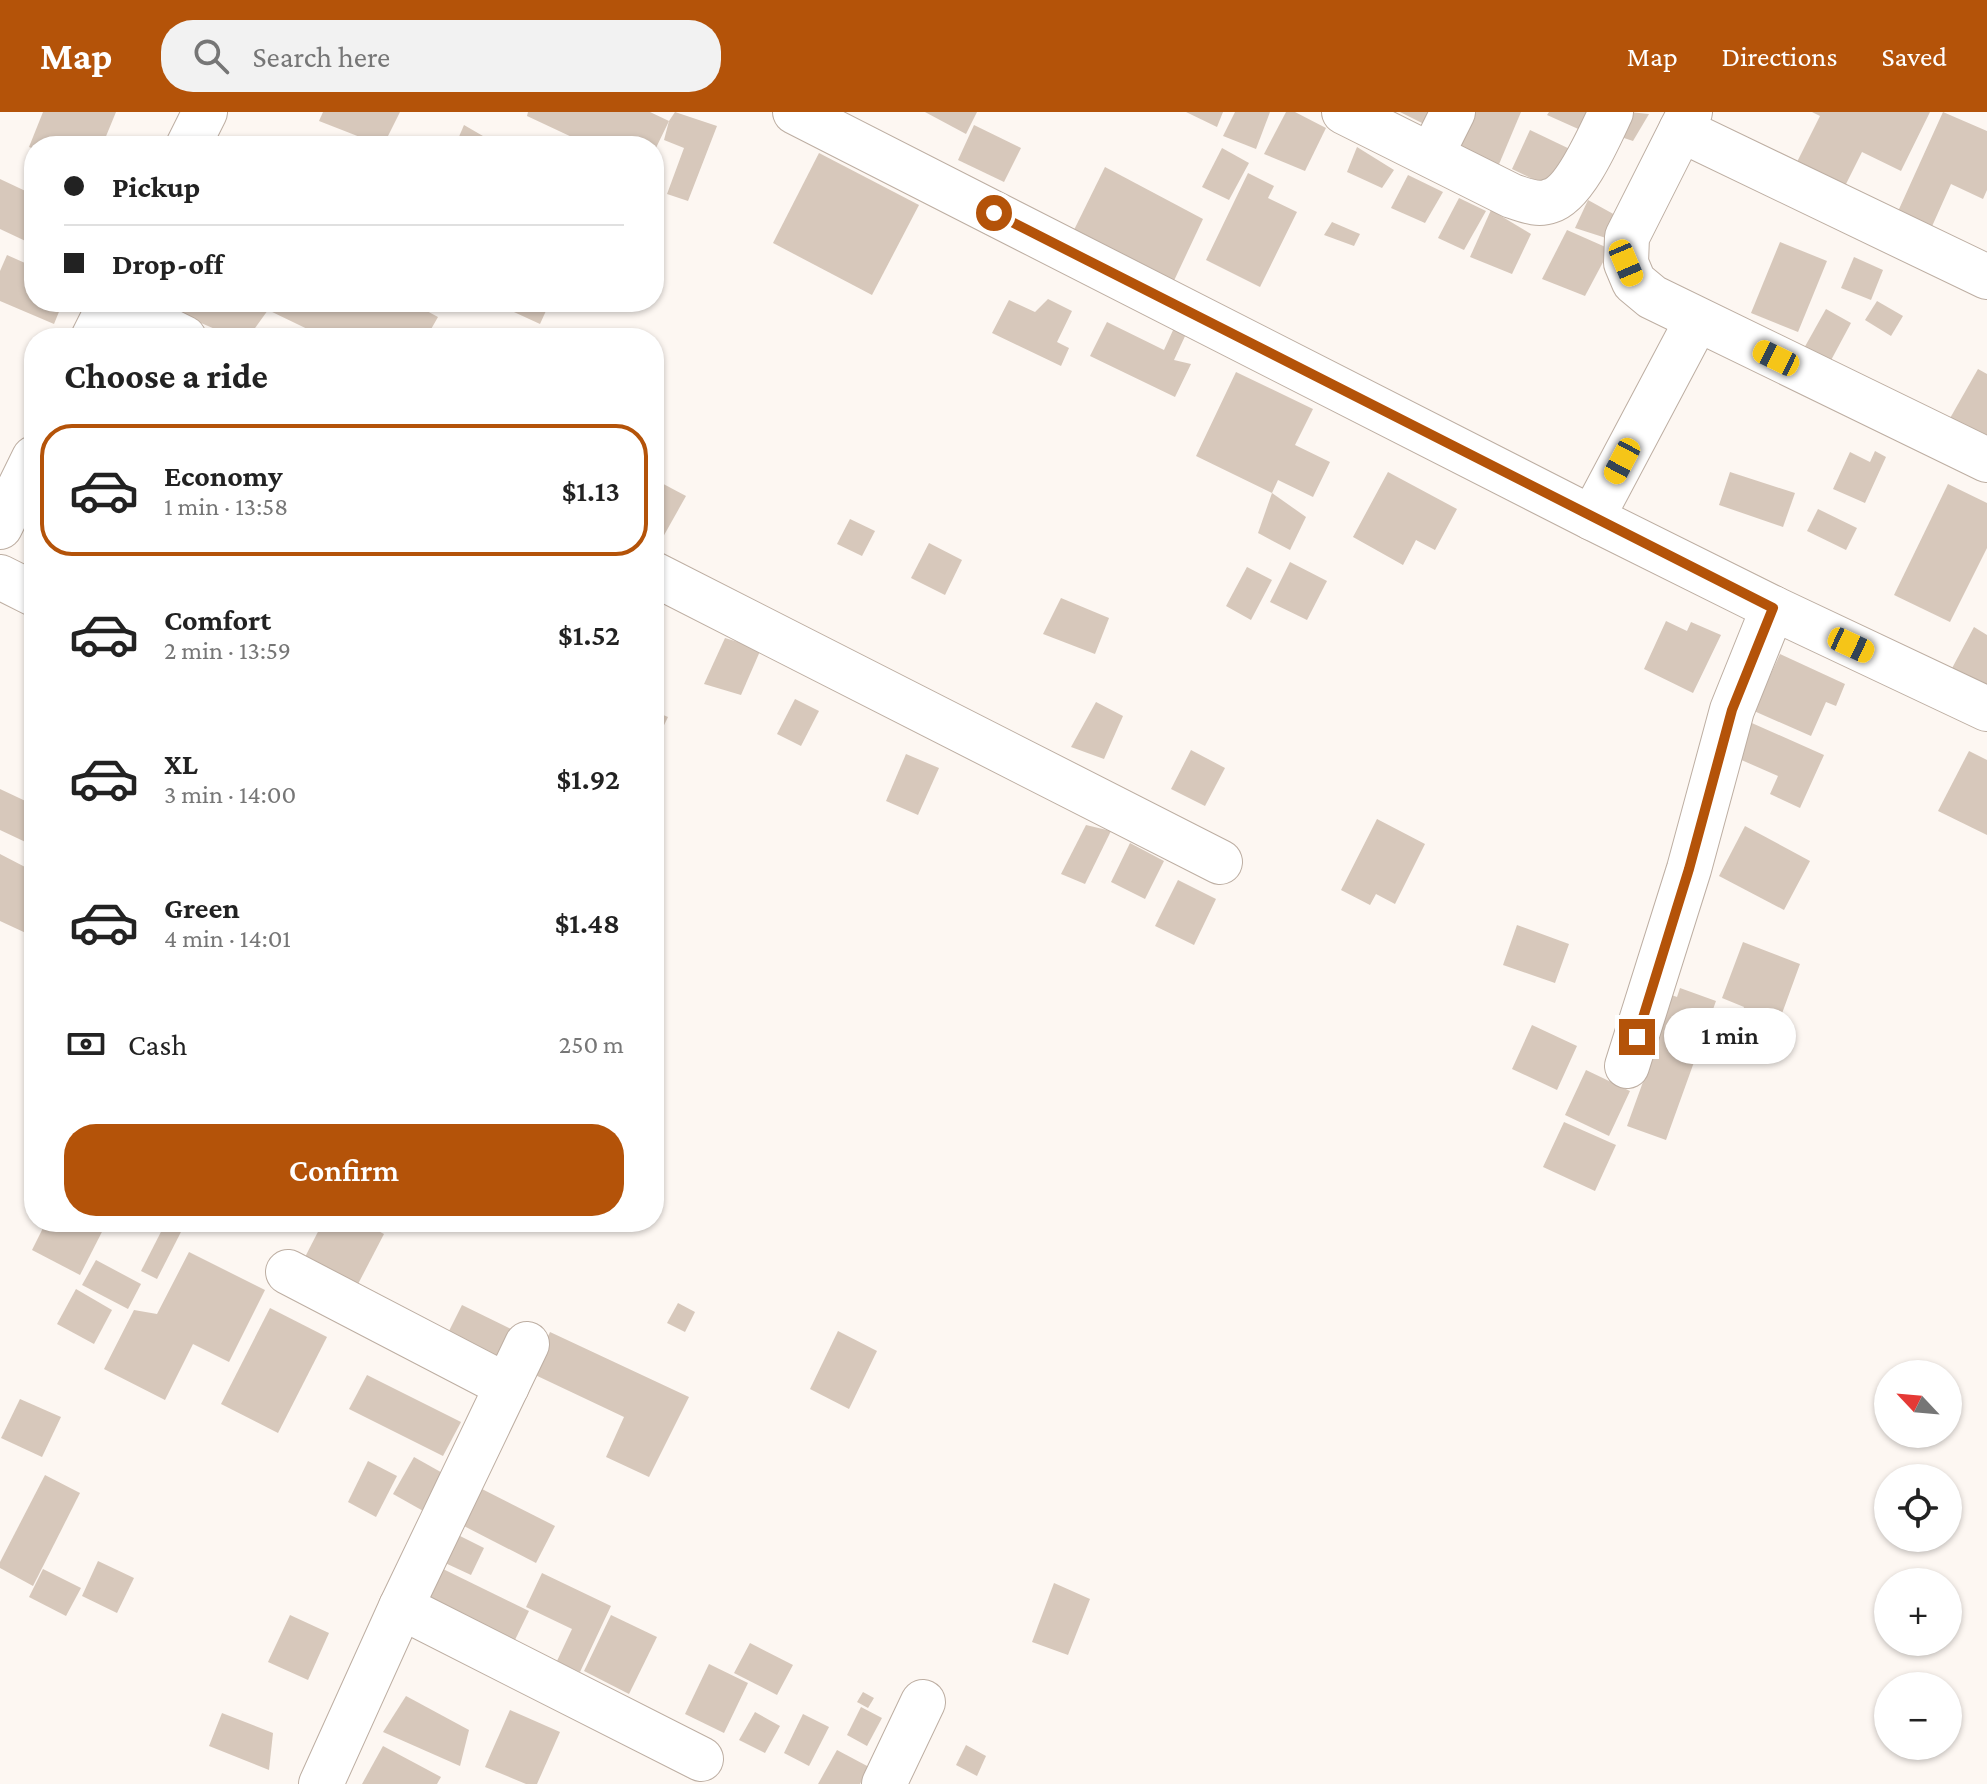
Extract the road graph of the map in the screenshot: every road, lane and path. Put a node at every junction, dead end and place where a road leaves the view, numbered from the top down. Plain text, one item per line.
1 (205, 112) edge
2 (795, 112) edge
3 (1344, 112) edge
4 (1453, 112) edge
5 (1611, 112) edge
6 (1686, 121) edge
7 (193, 136) edge
8 (1432, 154) junction
9 (1987, 277) edge
10 (132, 312) edge
11 (1697, 320) junction
12 (164, 328) edge
13 (1987, 460) edge
14 (24, 478) edge
15 (1592, 518) junction
16 (0, 527) edge
17 (0, 577) edge
18 (664, 579) edge
19 (24, 589) edge
20 (1773, 608) junction
21 (1987, 709) edge
22 (1220, 862) dead end
23 (1627, 1066) dead end
24 (288, 1272) dead end
25 (527, 1344) dead end
26 (507, 1386) junction
27 (401, 1607) junction
28 (923, 1702) dead end
29 (701, 1759) dead end
30 (327, 1782) edge
31 (884, 1784) edge

1 - 7 street
2 - 15 street
3 - 8 street
4 - 8 street
5 - 8 street
6 - 9 street
6 - 11 street
10 - 12 street
11 - 13 street
11 - 15 street
14 - 16 street
15 - 20 street
17 - 19 street
18 - 22 street
20 - 21 street
20 - 23 street
24 - 26 street
25 - 26 street
26 - 27 street
27 - 29 street
27 - 30 street
28 - 31 street

